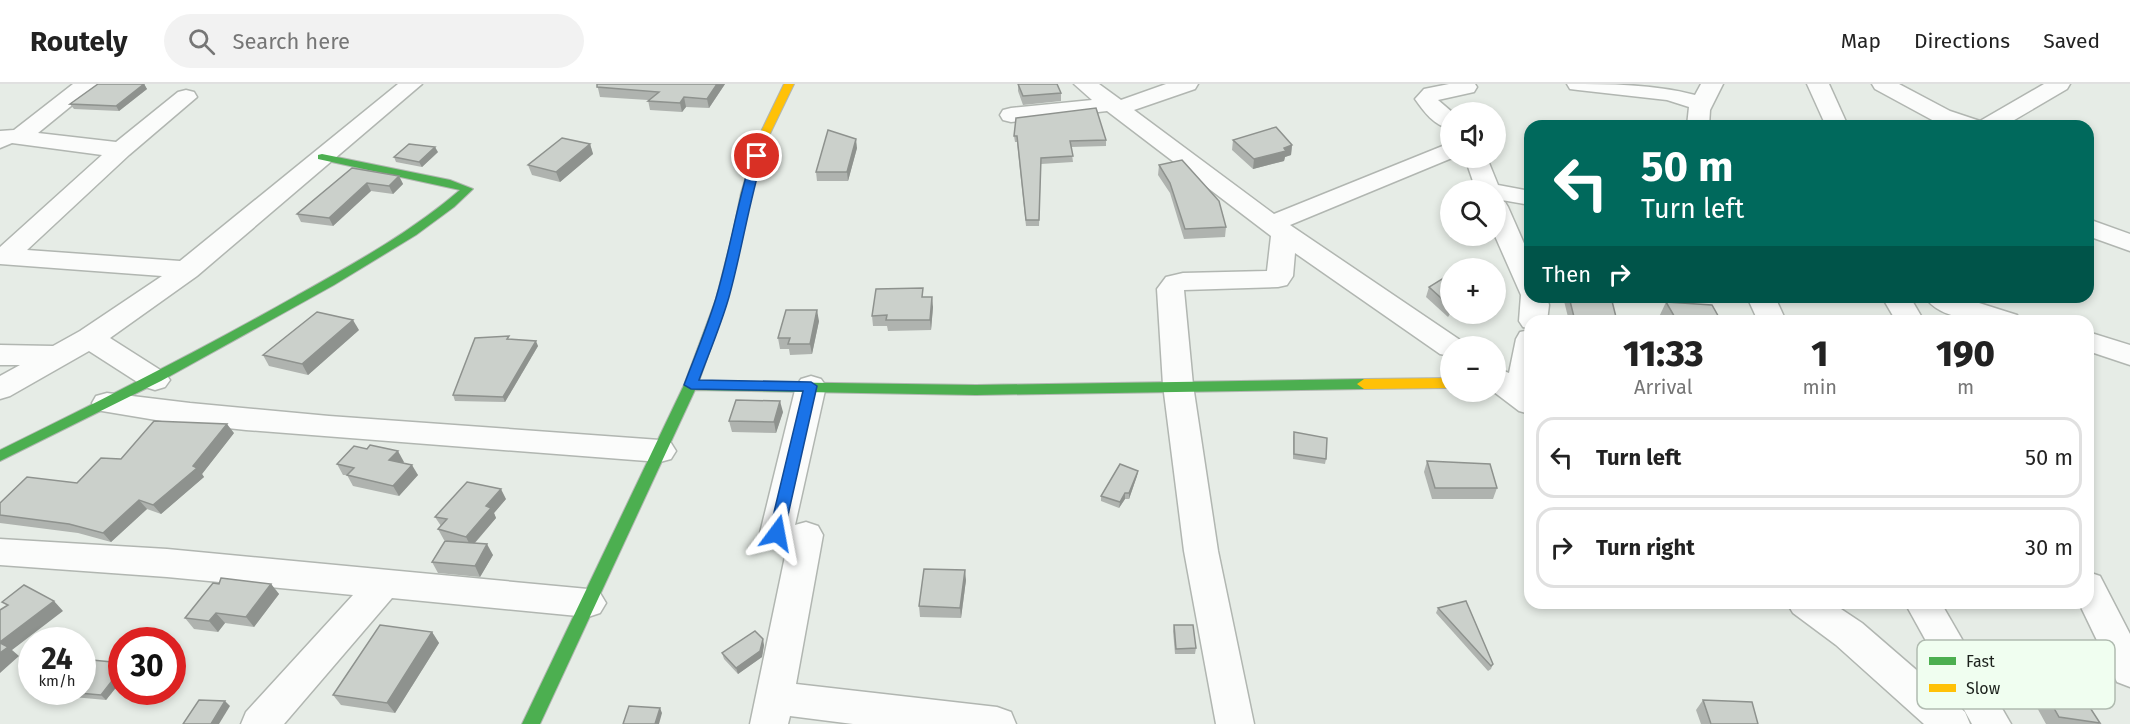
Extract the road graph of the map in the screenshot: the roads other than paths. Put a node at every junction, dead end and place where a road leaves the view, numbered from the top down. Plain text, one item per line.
1 (87, 84) edge
2 (411, 84) edge
3 (789, 84) edge
4 (1085, 84) edge
5 (1187, 84) edge
6 (1578, 84) edge
7 (1818, 84) edge
8 (1883, 84) edge
9 (2059, 84) edge
10 (1466, 86) edge
11 (1707, 93) edge
12 (186, 97) dead end
13 (1462, 102) edge
14 (1116, 106) junction
15 (1440, 114) edge
16 (1011, 115) dead end
17 (1696, 120) edge
18 (1834, 120) edge
19 (1957, 120) edge
20 (1998, 120) edge
21 (10, 139) edge
22 (121, 150) junction
23 (1440, 155) edge
24 (322, 157) junction
25 (1506, 194) edge
26 (1524, 197) edge
27 (1277, 229) junction
28 (2094, 229) edge
29 (1506, 231) edge
30 (2130, 243) edge
31 (2, 256) edge
32 (188, 270) junction
33 (1524, 275) edge
34 (1951, 303) edge
35 (1986, 315) edge
36 (90, 338) junction
37 (1440, 340) edge
38 (2094, 343) edge
39 (1524, 353) edge
40 (0, 355) edge
41 (2130, 355) edge
42 (59, 356) junction
43 (154, 380) junction
44 (1440, 383) edge
45 (691, 385) junction
46 (1178, 385) junction
47 (811, 386) junction
48 (0, 389) edge
49 (1509, 389) edge
50 (108, 403) junction
51 (660, 451) junction
52 (0, 456) edge
53 (0, 552) edge
54 (383, 585) junction
55 (2094, 598) edge
56 (588, 603) junction
57 (1814, 609) edge
58 (1926, 609) edge
59 (1944, 640) edge
60 (2115, 640) edge
61 (2115, 641) edge
62 (2130, 671) edge
63 (1917, 694) edge
64 (1934, 709) edge
65 (1983, 709) edge
66 (771, 711) edge
67 (910, 719) edge
68 (260, 724) edge
69 (531, 724) edge
70 (997, 724) edge
71 (1235, 724) edge
72 (1951, 724) edge
73 (1992, 724) edge

1 - 21 street
2 - 24 street
3 - 45 street
4 - 14 street
5 - 14 street
6 - 11 street
7 - 18 street
8 - 19 street
9 - 20 street
10 - 13 street
10 - 15 street
11 - 17 street
12 - 22 street
14 - 16 street
14 - 27 street
21 - 22 street
22 - 31 street
23 - 27 street
24 - 32 street
24 - 43 street
25 - 26 street
27 - 37 street
27 - 46 street
28 - 30 street
29 - 33 street
31 - 32 street
32 - 36 street
34 - 35 street
36 - 42 street
36 - 43 street
38 - 41 street
39 - 49 street
40 - 42 street
42 - 48 street
43 - 50 street
44 - 46 street
45 - 47 street
45 - 51 street
46 - 47 street
46 - 71 street
47 - 66 street
50 - 51 street
50 - 52 street
51 - 56 street
53 - 54 street
54 - 56 street
54 - 68 street
55 - 60 street
56 - 69 street
57 - 63 street
58 - 59 street
61 - 62 street
64 - 72 street
65 - 73 street
66 - 67 street
67 - 70 street

